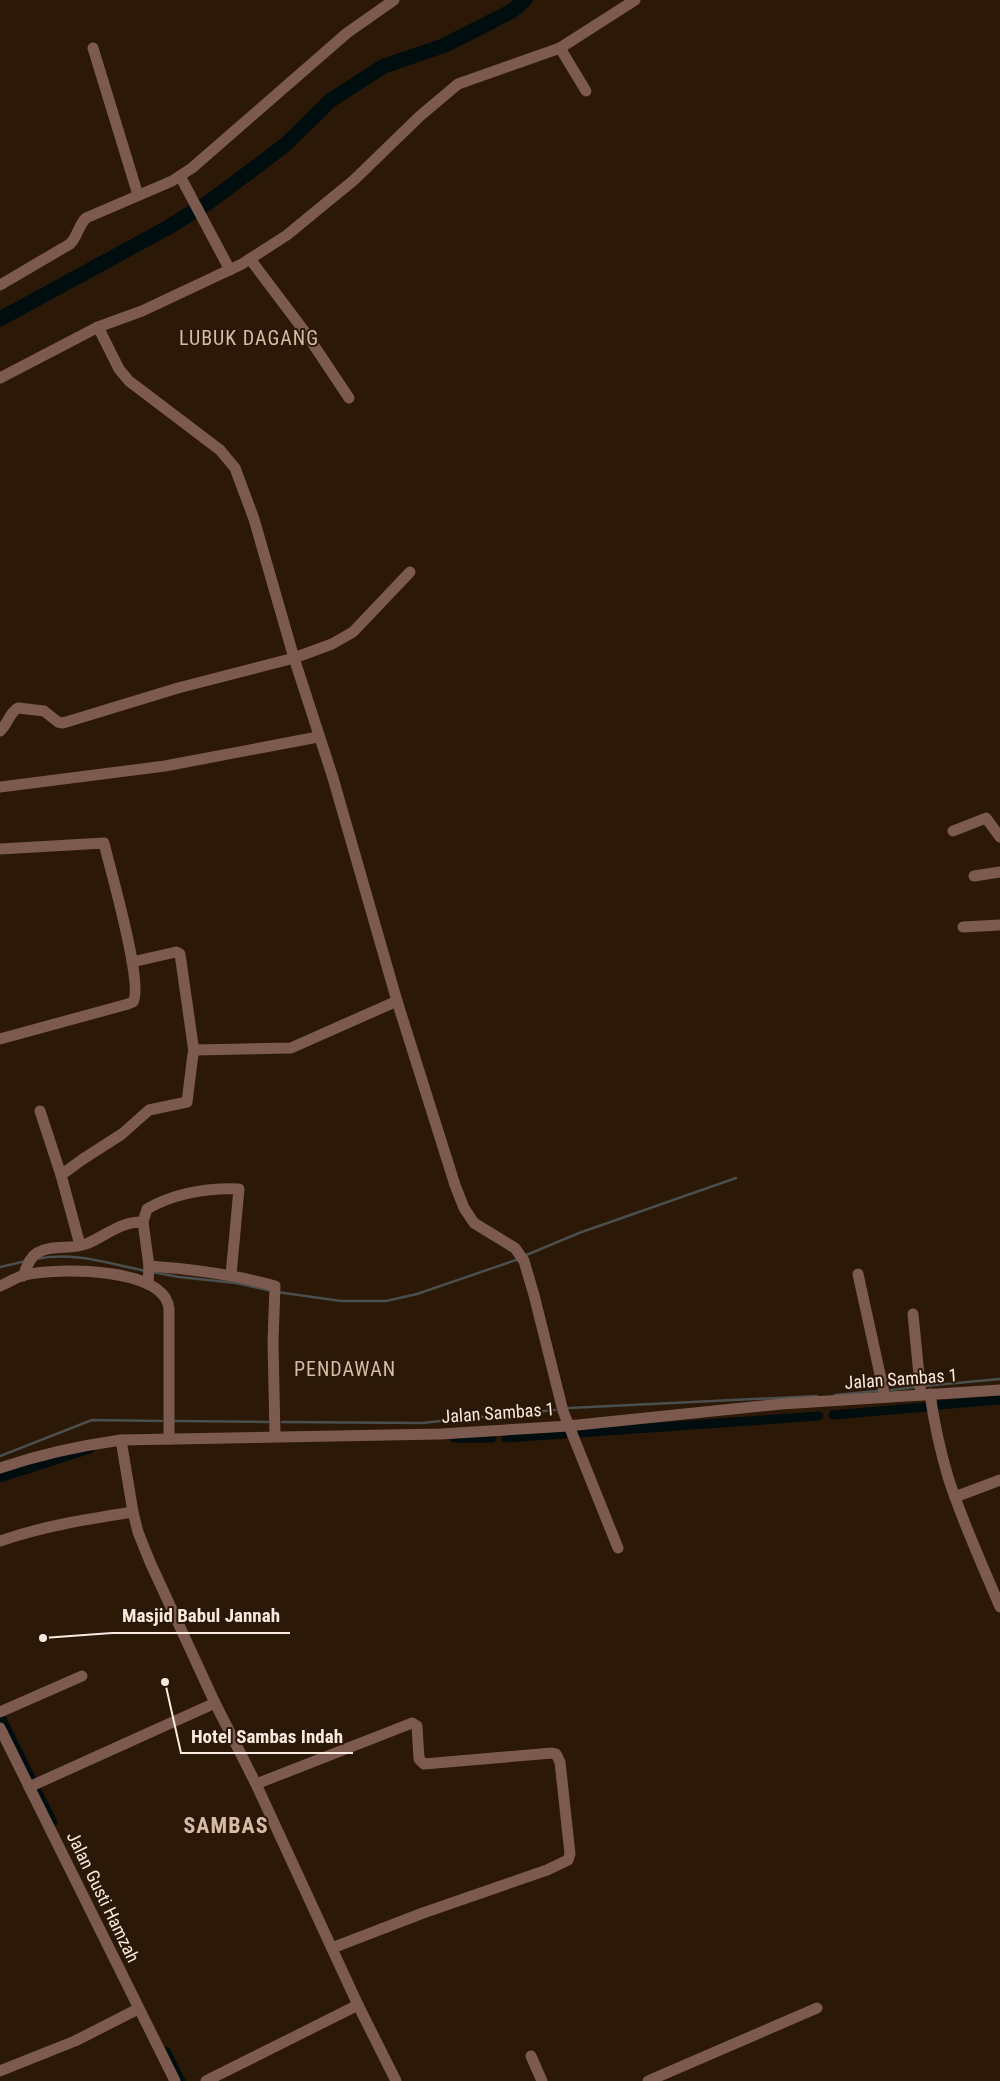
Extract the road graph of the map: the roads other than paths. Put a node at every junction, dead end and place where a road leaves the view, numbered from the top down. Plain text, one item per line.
1 (394, 0) edge
2 (635, 0) edge
3 (93, 48) dead end
4 (560, 48) junction
5 (586, 91) dead end
6 (182, 181) junction
7 (138, 195) junction
8 (250, 259) junction
9 (227, 266) junction
10 (0, 285) edge
11 (98, 327) junction
12 (0, 378) edge
13 (349, 398) dead end
14 (410, 572) dead end
15 (294, 658) junction
16 (0, 731) edge
17 (318, 737) junction
18 (0, 786) edge
19 (953, 831) dead end
20 (1000, 837) edge
21 (0, 849) edge
22 (1000, 872) edge
23 (974, 876) dead end
24 (1000, 925) edge
25 (963, 927) dead end
26 (132, 962) junction
27 (397, 1001) junction
28 (0, 1039) edge
29 (194, 1052) junction
30 (40, 1111) dead end
31 (61, 1175) junction
32 (143, 1222) junction
33 (80, 1245) junction
34 (27, 1267) junction
35 (858, 1274) dead end
36 (148, 1275) junction
37 (231, 1275) junction
38 (0, 1286) edge
39 (912, 1314) dead end
40 (1000, 1390) edge
41 (924, 1394) junction
42 (885, 1397) junction
43 (568, 1426) junction
44 (275, 1436) junction
45 (169, 1439) junction
46 (121, 1440) junction
47 (0, 1468) edge
48 (1000, 1480) edge
49 (955, 1497) junction
50 (133, 1512) junction
51 (0, 1541) edge
52 (618, 1548) dead end
53 (1000, 1606) edge
54 (82, 1676) dead end
55 (215, 1703) junction
56 (0, 1712) edge
57 (0, 1728) edge
58 (256, 1784) junction
59 (29, 1787) junction
60 (332, 1948) junction
61 (358, 2005) junction
62 (817, 2008) dead end
63 (138, 2009) junction
64 (531, 2056) dead end
65 (0, 2071) edge
66 (175, 2081) edge
67 (206, 2081) edge
68 (396, 2081) edge
69 (542, 2081) edge
70 (648, 2081) edge

1 - 6 street
2 - 4 street
3 - 7 street
4 - 5 street
4 - 8 street
6 - 7 street
6 - 9 street
7 - 10 street
8 - 9 street
8 - 13 street
9 - 11 street
11 - 12 street
11 - 15 street
14 - 15 street
15 - 16 street
15 - 17 street
17 - 18 street
17 - 27 street
19 - 20 street
21 - 26 street
22 - 23 street
24 - 25 street
26 - 28 street
26 - 29 street
27 - 29 street
27 - 43 street
29 - 31 street
30 - 31 street
31 - 33 street
32 - 33 street
32 - 36 street
32 - 37 street
33 - 34 street
34 - 36 street
34 - 38 street
35 - 42 street
36 - 37 street
36 - 45 street
37 - 44 street
39 - 41 street
40 - 41 street, Jalan Sambas 1
41 - 42 street, Jalan Sambas 1
41 - 49 street
42 - 43 street, Jalan Sambas 1
43 - 44 street, Jalan Sambas 1
43 - 52 street
44 - 45 street, Jalan Sambas 1
45 - 46 street, Jalan Sambas 1
46 - 47 street, Jalan Sambas 1
46 - 50 street
48 - 49 street
49 - 53 street
50 - 51 street
50 - 55 street
54 - 56 street
55 - 58 street
55 - 59 street
57 - 59 street, Jalan Gusti Hamzah
58 - 60 street
58 - 60 street
59 - 63 street, Jalan Gusti Hamzah
60 - 61 street
61 - 67 street
61 - 68 street
62 - 70 street
63 - 65 street
63 - 66 street, Jalan Gusti Hamzah
64 - 69 street

